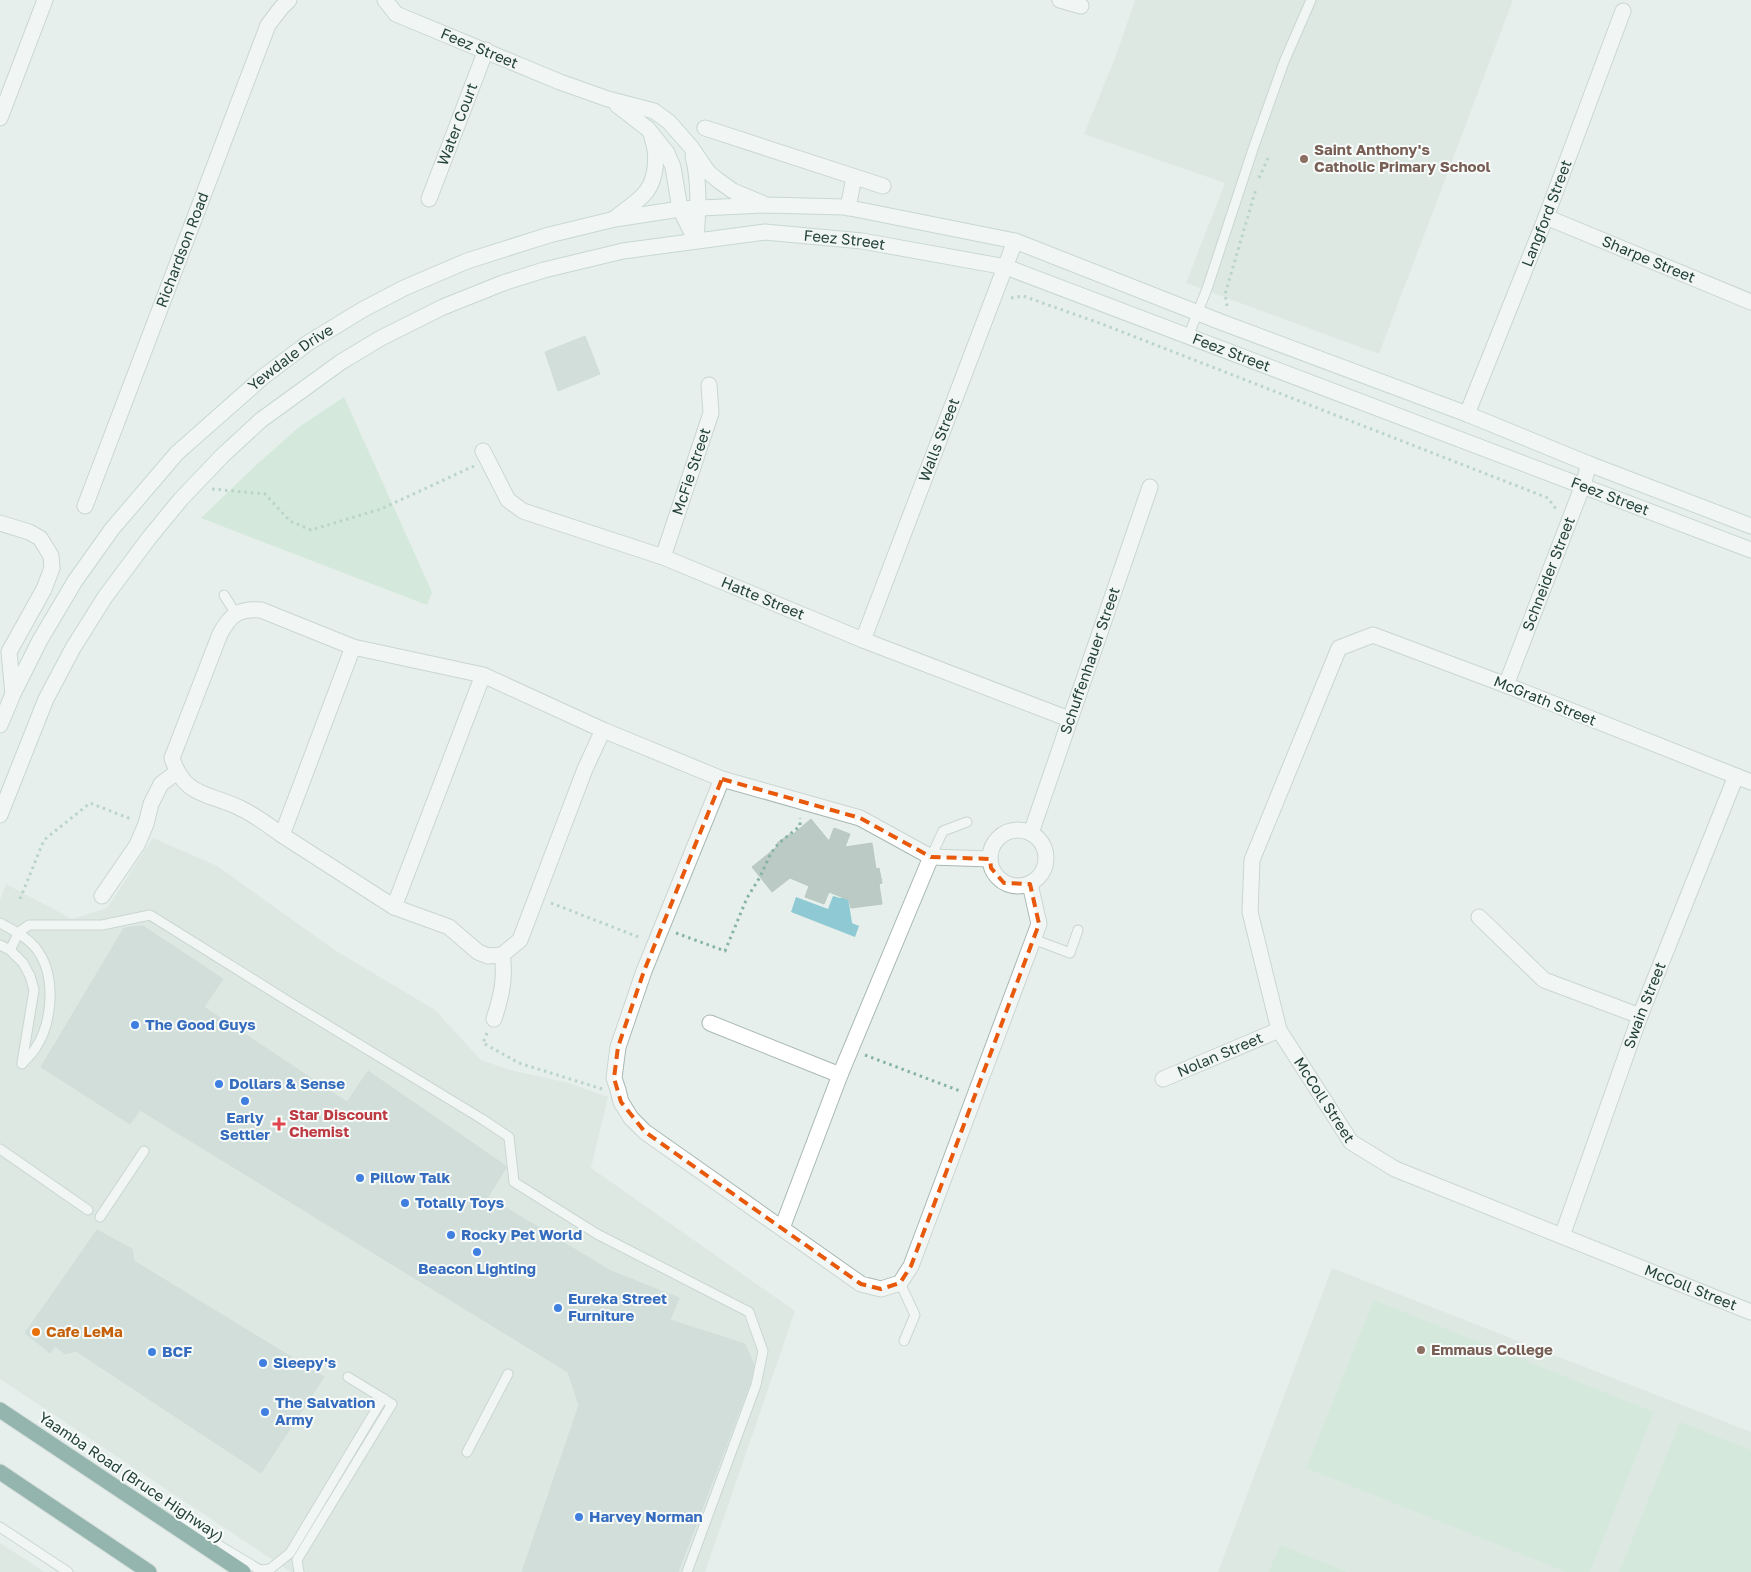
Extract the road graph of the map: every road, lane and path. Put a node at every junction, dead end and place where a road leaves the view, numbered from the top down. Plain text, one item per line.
1 (45, 0) edge
2 (289, 0) edge
3 (385, 0) edge
4 (1060, 0) edge
5 (1310, 0) edge
6 (1081, 6) dead end
7 (1623, 12) dead end
8 (486, 50) junction
9 (608, 98) junction
10 (0, 118) edge
11 (705, 128) dead end
12 (648, 130) junction
13 (691, 147) junction
14 (1268, 158) dead end
15 (854, 176) junction
16 (883, 186) dead end
17 (429, 198) dead end
18 (766, 205) junction
19 (698, 207) junction
20 (848, 208) junction
21 (680, 209) junction
22 (1546, 217) junction
23 (615, 219) junction
24 (696, 241) junction
25 (1015, 241) junction
26 (1006, 266) junction
27 (1008, 298) dead end
28 (1751, 302) edge
29 (1227, 306) dead end
30 (1198, 313) junction
31 (1188, 337) junction
32 (709, 385) dead end
33 (1467, 414) junction
34 (484, 455) joint
35 (1589, 464) junction
36 (1583, 485) junction
37 (1150, 487) dead end
38 (206, 488) dead end
39 (85, 506) dead end
40 (1559, 514) dead end
41 (0, 523) edge
42 (1751, 526) edge
43 (1751, 550) edge
44 (663, 557) junction
45 (224, 596) dead end
46 (236, 614) junction
47 (863, 640) junction
48 (353, 647) junction
49 (1339, 648) joint
50 (482, 675) junction
51 (1506, 685) junction
52 (13, 694) junction
53 (1070, 719) junction
54 (0, 725) edge
55 (603, 730) junction
56 (176, 772) junction
57 (1736, 776) junction
58 (722, 779) junction
59 (1751, 782) edge
60 (801, 802) junction
61 (0, 815) edge
62 (967, 822) dead end
63 (146, 824) junction
64 (1031, 833) junction
65 (282, 835) junction
66 (932, 857) junction
67 (990, 859) junction
68 (1030, 884) junction
69 (102, 896) dead end
70 (537, 897) junction
71 (20, 899) dead end
72 (394, 907) junction
73 (1479, 917) dead end
74 (0, 923) edge
75 (662, 928) junction
76 (1078, 930) dead end
77 (19, 932) junction
78 (1033, 939) junction
79 (655, 944) junction
80 (0, 945) edge
81 (10, 950) junction
82 (502, 955) junction
83 (1640, 1016) junction
84 (494, 1019) joint
85 (710, 1023) dead end
86 (1279, 1030) junction
87 (851, 1049) junction
88 (840, 1075) junction
89 (1163, 1079) dead end
90 (618, 1090) junction
91 (974, 1096) junction
92 (0, 1149) edge
93 (144, 1151) dead end
94 (88, 1210) dead end
95 (100, 1217) dead end
96 (782, 1228) junction
97 (1562, 1236) junction
98 (900, 1283) junction
99 (1751, 1312) edge
100 (904, 1341) dead end
101 (508, 1374) dead end
102 (348, 1377) dead end
103 (383, 1398) junction
104 (0, 1410) edge
105 (467, 1452) dead end
106 (87, 1468) junction
107 (0, 1472) edge
108 (0, 1527) edge
109 (68, 1572) edge
110 (149, 1572) edge
111 (243, 1572) edge
112 (299, 1572) edge
113 (687, 1572) edge

1 - 10 street
2 - 39 street, Richardson Road
3 - 8 street, Feez Street
4 - 6 street
5 - 30 lane
7 - 22 street, Langford Street
8 - 9 street, Feez Street
8 - 17 street, Water Court
9 - 12 street, Feez Street
9 - 13 street, Feez Street
11 - 15 street
12 - 21 street, Feez Street
12 - 23 street
13 - 18 street
13 - 19 street, Feez Street
14 - 29 path
15 - 16 street
15 - 20 street
18 - 19 street, Feez Street
18 - 20 street, Feez Street
19 - 21 street, Yewdale Drive
19 - 24 street, Feez Street
20 - 25 street, Feez Street
21 - 23 street, Yewdale Drive
21 - 24 street, Feez Street
22 - 28 street, Sharpe Street
22 - 33 street, Langford Street
23 - 52 street, Yewdale Drive
24 - 26 street, Feez Street
24 - 61 street
25 - 26 street, Walls Street
25 - 30 street, Feez Street
26 - 31 street, Feez Street
26 - 47 street, Walls Street
27 - 40 path
30 - 31 lane
30 - 33 street, Feez Street
31 - 36 street, Feez Street
32 - 44 street, McFie Street
33 - 35 street, Feez Street
34 - 38 path
34 - 44 street, Hatte Street
35 - 36 street, Schneider Street
35 - 42 street, Feez Street
36 - 43 street, Feez Street
36 - 51 street, Schneider Street
37 - 53 street, Schuffenhauer Street
41 - 52 street
44 - 47 street, Hatte Street
45 - 46 lane
46 - 48 street
46 - 56 street
47 - 53 street, Hatte Street
48 - 50 street
48 - 65 street
49 - 51 street, McGrath Street
49 - 86 street, McColl Street
50 - 55 street
50 - 72 street
51 - 57 street, McGrath Street
52 - 54 street
53 - 64 street, Schuffenhauer Street
55 - 58 street
55 - 70 street
56 - 63 street
56 - 65 street
57 - 59 street, McGrath Street
57 - 83 street, Swain Street
58 - 60 street
58 - 75 street
60 - 66 street
60 - 75 path
62 - 66 lane
63 - 69 street
63 - 71 path
64 - 67 street
64 - 68 street
65 - 72 street
66 - 67 street
66 - 87 street
67 - 68 street
68 - 78 street
70 - 79 path
70 - 82 street
72 - 82 street
73 - 83 street
74 - 77 lane
75 - 79 street
76 - 78 lane
77 - 81 lane
77 - 81 lane
77 - 113 lane
78 - 91 street
79 - 90 street
80 - 81 lane
82 - 84 street
83 - 97 street, Swain Street
84 - 90 path
85 - 88 street
86 - 89 street, Nolan Street
86 - 97 street, McColl Street
87 - 88 street
87 - 91 path
88 - 96 street
90 - 96 street
91 - 98 street
92 - 94 lane
93 - 95 lane
96 - 98 street
97 - 99 street, McColl Street
98 - 100 lane
101 - 105 lane
102 - 103 lane
103 - 106 lane
103 - 112 lane
104 - 106 highway, Yaamba Road (Bruce Highway)
106 - 111 highway, Yaamba Road (Bruce Highway)
107 - 110 highway
108 - 109 lane

